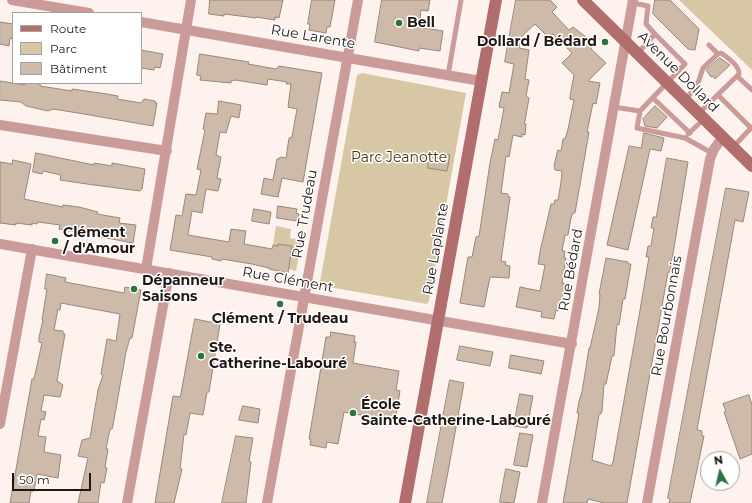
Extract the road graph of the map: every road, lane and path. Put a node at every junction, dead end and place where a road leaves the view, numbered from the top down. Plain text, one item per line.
1 (12, 0) edge
2 (192, 0) edge
3 (358, 0) edge
4 (461, 0) edge
5 (496, 0) edge
6 (583, 0) edge
7 (633, 2) edge
8 (82, 12) edge
9 (142, 22) edge
10 (188, 30) junction
11 (655, 34) junction
12 (625, 41) junction
13 (709, 45) dead end
14 (638, 53) junction
15 (718, 54) junction
16 (348, 58) junction
17 (448, 75) junction
18 (737, 76) junction
19 (481, 81) junction
20 (668, 83) junction
21 (752, 90) edge
22 (718, 95) junction
23 (653, 98) junction
24 (685, 100) junction
25 (613, 107) junction
26 (640, 111) junction
27 (701, 116) junction
28 (0, 125) edge
29 (752, 128) edge
30 (690, 133) junction
31 (723, 137) junction
32 (685, 138) junction
33 (733, 147) junction
34 (167, 152) junction
35 (712, 153) junction
36 (752, 166) edge
37 (0, 244) edge
38 (32, 249) junction
39 (146, 269) junction
40 (168, 273) junction
41 (304, 297) junction
42 (439, 320) junction
43 (572, 344) junction
44 (0, 424) edge
45 (127, 503) edge
46 (267, 503) edge
47 (405, 503) edge
48 (542, 503) edge
49 (647, 503) edge

1 - 8 street
2 - 10 street
3 - 16 street, Rue Trudeau
4 - 17 lane
5 - 19 street, Rue Laplante
6 - 12 street, Avenue Dollard
7 - 11 lane
7 - 12 street, Rue Bédard
9 - 10 street, Rue Larente
10 - 16 street, Rue Larente
10 - 34 street
11 - 14 lane
11 - 20 lane
12 - 14 street, Avenue Dollard
12 - 25 street, Rue Bédard
13 - 15 lane
14 - 20 street, Avenue Dollard
15 - 18 lane
15 - 24 lane
16 - 17 street, Rue Larente
16 - 41 street, Rue Trudeau
17 - 19 street, Rue Larente
18 - 21 lane
18 - 22 lane
19 - 42 street, Rue Laplante
20 - 23 lane
20 - 24 street, Avenue Dollard
22 - 27 lane
22 - 29 lane
23 - 26 lane
23 - 30 lane
24 - 27 street, Avenue Dollard
25 - 26 lane
25 - 43 street, Rue Bédard
26 - 32 lane
27 - 30 lane
27 - 31 street, Avenue Dollard
28 - 34 street
29 - 33 lane
30 - 32 lane
31 - 33 street, Avenue Dollard
31 - 35 street, Rue Bourbonnais
32 - 35 lane
33 - 36 street, Avenue Dollard
34 - 39 street
35 - 49 street, Rue Bourbonnais
37 - 38 street, Rue Clément
38 - 39 street, Rue Clément
38 - 44 street
39 - 40 street, Rue Clément
40 - 41 street, Rue Clément
40 - 45 street
41 - 42 street, Rue Clément
41 - 46 street, Rue Trudeau
42 - 43 street, Rue Clément
42 - 47 street, Rue Laplante
43 - 48 street, Rue Bédard

